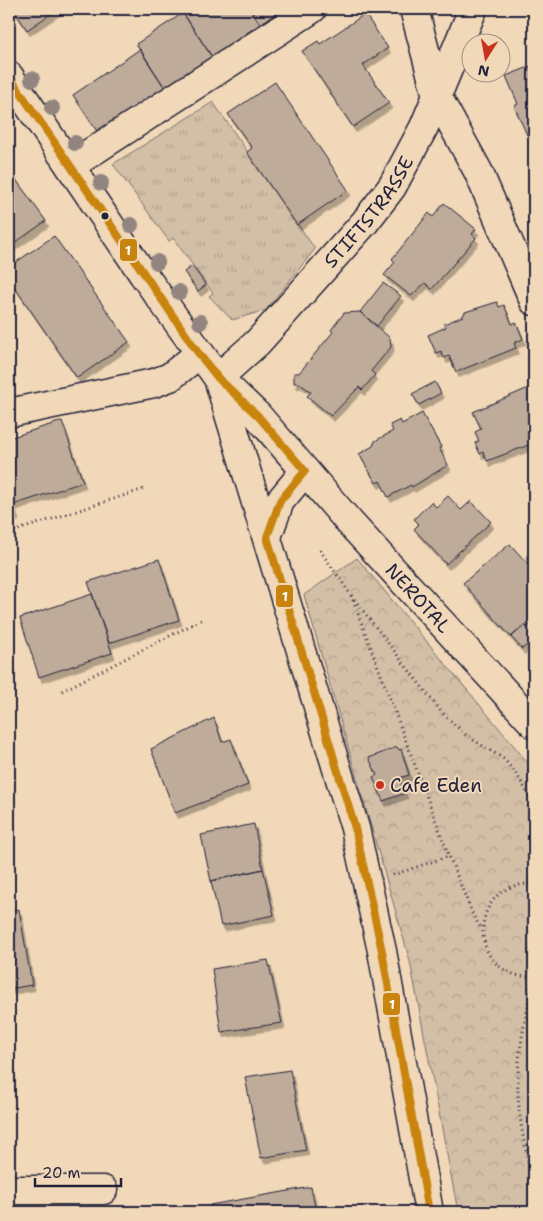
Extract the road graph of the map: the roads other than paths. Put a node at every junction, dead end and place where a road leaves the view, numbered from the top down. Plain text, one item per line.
1 (312, 9) edge
2 (414, 9) edge
3 (473, 9) edge
4 (9, 76) edge
5 (437, 96) junction
6 (70, 166) junction
7 (534, 301) edge
8 (199, 354) junction
9 (218, 378) junction
10 (9, 414) edge
11 (305, 471) junction
12 (267, 537) junction
13 (534, 724) edge
14 (9, 1190) edge
15 (103, 1190) dead end
16 (429, 1212) edge

1 - 6 street
2 - 5 street
3 - 5 street, STIFTSTRASSE
4 - 6 street
5 - 7 street
5 - 9 street, STIFTSTRASSE
6 - 8 street
8 - 9 street
8 - 10 street
9 - 11 street, NEROTAL
9 - 12 street
11 - 12 street
11 - 13 street, NEROTAL
12 - 16 street
14 - 15 street

